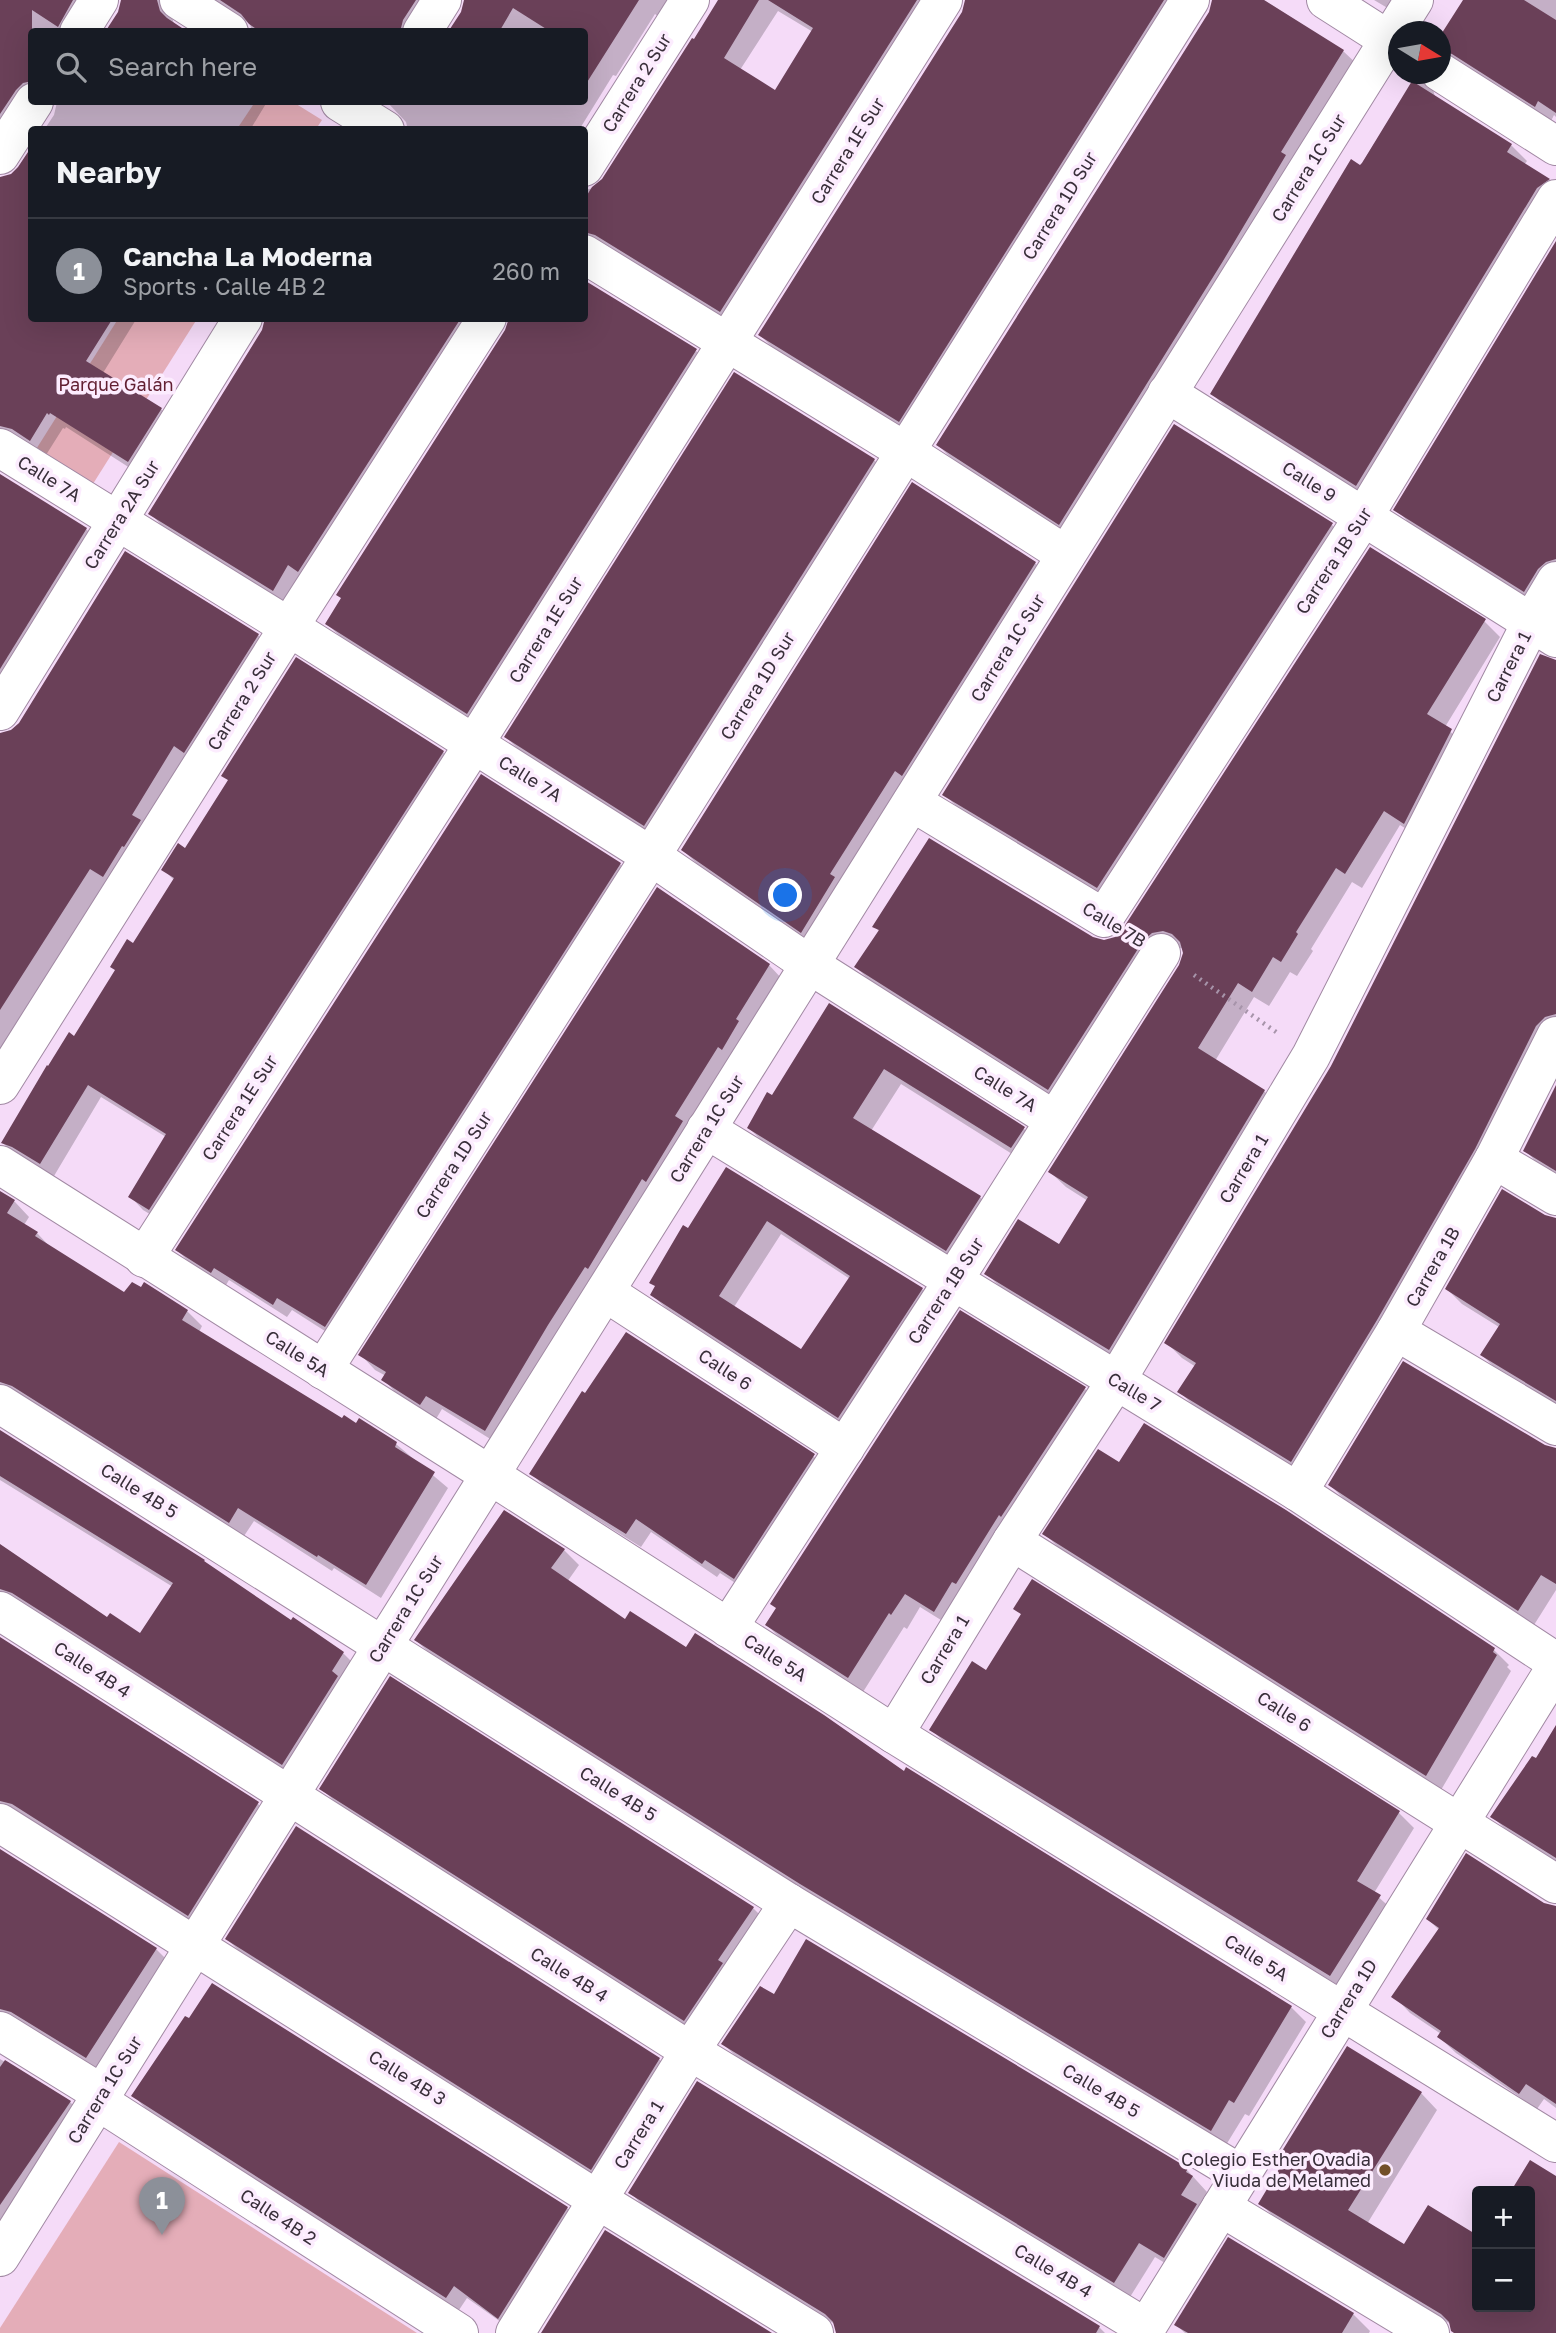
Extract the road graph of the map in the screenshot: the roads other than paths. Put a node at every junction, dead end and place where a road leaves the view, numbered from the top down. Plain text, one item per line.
1 (99, 0) edge
2 (179, 0) edge
3 (442, 0) edge
4 (691, 0) edge
5 (943, 0) edge
6 (1190, 0) edge
7 (1326, 0) edge
8 (1414, 0) edge
9 (1404, 21) edge
10 (82, 28) edge
11 (223, 28) edge
12 (424, 28) edge
13 (1388, 39) edge
14 (1388, 52) edge
15 (1451, 79) edge
16 (32, 105) edge
17 (1556, 146) edge
18 (0, 155) edge
19 (588, 161) edge
20 (1556, 199) edge
21 (588, 256) edge
22 (241, 322) edge
23 (484, 322) edge
24 (728, 341) junction
25 (1167, 393) junction
26 (0, 447) edge
27 (906, 452) junction
28 (1364, 516) junction
29 (118, 522) junction
30 (1066, 555) junction
31 (1556, 581) edge
32 (289, 626) junction
33 (1544, 631) edge
34 (3, 698) edge
35 (474, 744) junction
36 (912, 802) junction
37 (651, 856) junction
38 (1104, 918) joint
39 (1161, 953) road end
40 (810, 965) junction
41 (1556, 1036) edge
42 (0, 1085) edge
43 (1054, 1120) junction
44 (706, 1129) junction
45 (1494, 1159) junction
46 (0, 1165) edge
47 (1556, 1196) edge
48 (144, 1258) junction
49 (953, 1281) junction
50 (605, 1292) junction
51 (1396, 1331) junction
52 (323, 1370) junction
53 (1116, 1381) junction
54 (0, 1404) edge
55 (1556, 1426) edge
56 (845, 1448) junction
57 (490, 1475) junction
58 (1298, 1492) junction
59 (1012, 1541) junction
60 (0, 1611) edge
61 (728, 1628) junction
62 (383, 1645) junction
63 (1556, 1665) edge
64 (894, 1734) junction
65 (288, 1797) junction
66 (1459, 1822) junction
67 (0, 1823) edge
68 (1556, 1884) edge
69 (789, 1903) junction
70 (196, 1945) junction
71 (1341, 2011) junction
72 (0, 2031) edge
73 (690, 2051) junction
74 (100, 2098) junction
75 (1556, 2143) edge
76 (1242, 2175) junction
77 (598, 2200) junction
78 (1221, 2207) junction
79 (4, 2244) edge
80 (1145, 2330) edge
81 (459, 2333) edge
82 (515, 2333) edge
83 (814, 2333) edge
84 (1430, 2333) edge

1 - 10 street
2 - 11 street
3 - 12 street
4 - 19 street, Carrera 2 Sur
5 - 24 street, Carrera 1E Sur
6 - 27 street, Carrera 1D Sur
7 - 13 street
8 - 9 street, Carrera 1C Sur
14 - 25 street, Carrera 1C Sur
15 - 17 street
16 - 18 street
20 - 28 street, Carrera 1B Sur
21 - 24 street
22 - 29 street, Carrera 2A Sur
23 - 32 street, Carrera 2 Sur
24 - 27 street
24 - 35 street, Carrera 1E Sur
25 - 28 street, Calle 9
25 - 30 street, Carrera 1C Sur
26 - 29 street, Calle 7A
27 - 30 street
27 - 37 street, Carrera 1D Sur
28 - 33 street, Calle 9
28 - 38 street, Carrera 1B Sur
29 - 32 street, Calle 7A
29 - 34 street, Carrera 2A Sur
30 - 36 street, Carrera 1C Sur
31 - 33 street, Carrera 1
32 - 35 street, Calle 7A
32 - 42 street, Carrera 2 Sur
33 - 53 street, Carrera 1
35 - 37 street, Calle 7A
35 - 48 street, Carrera 1E Sur
36 - 38 street, Calle 7B
36 - 40 street, Carrera 1C Sur
37 - 40 street, Calle 7A
37 - 52 street, Carrera 1D Sur
39 - 43 street, Carrera 1B Sur
40 - 43 street, Calle 7A
40 - 44 street, Carrera 1C Sur
41 - 45 street, Carrera 1B
43 - 49 street, Carrera 1B Sur
44 - 49 street, Calle 7
44 - 50 street, Carrera 1C Sur
45 - 47 street
45 - 51 street, Carrera 1B
46 - 48 street, Calle 5A
48 - 52 street, Calle 5A
49 - 53 street, Calle 7
49 - 56 street, Carrera 1B Sur
50 - 56 street, Calle 6
50 - 57 street, Carrera 1C Sur
51 - 55 street
51 - 58 street, Carrera 1B
52 - 57 street, Calle 5A
53 - 58 street, Calle 7
53 - 59 street, Carrera 1
54 - 62 street, Calle 4B 5
56 - 61 street, Carrera 1B Sur
57 - 61 street, Calle 5A
57 - 62 street, Carrera 1C Sur
58 - 63 street, Calle 7
59 - 64 street, Carrera 1
59 - 66 street, Calle 6
60 - 65 street, Calle 4B 4
61 - 64 street, Calle 5A
62 - 65 street, Carrera 1C Sur
62 - 69 street, Calle 4B 5
63 - 66 street, Carrera 1D
64 - 71 street, Calle 5A
65 - 70 street, Carrera 1C Sur
65 - 73 street, Calle 4B 4
66 - 68 street, Calle 6
66 - 71 street, Carrera 1D
67 - 70 street, Calle 4B 3
69 - 73 street, Carrera 1
69 - 76 street, Calle 4B 5
70 - 74 street, Carrera 1C Sur
70 - 77 street, Calle 4B 3
71 - 75 street, Calle 5A
71 - 76 street, Carrera 1D
72 - 74 street, Calle 4B 2
73 - 77 street, Carrera 1
73 - 80 street, Calle 4B 4
74 - 79 street, Carrera 1C Sur
74 - 81 street, Calle 4B 2
76 - 78 street, Carrera 1D
77 - 82 street, Carrera 1
77 - 83 street, Calle 4B 3
78 - 80 street, Carrera 1D
78 - 84 street

